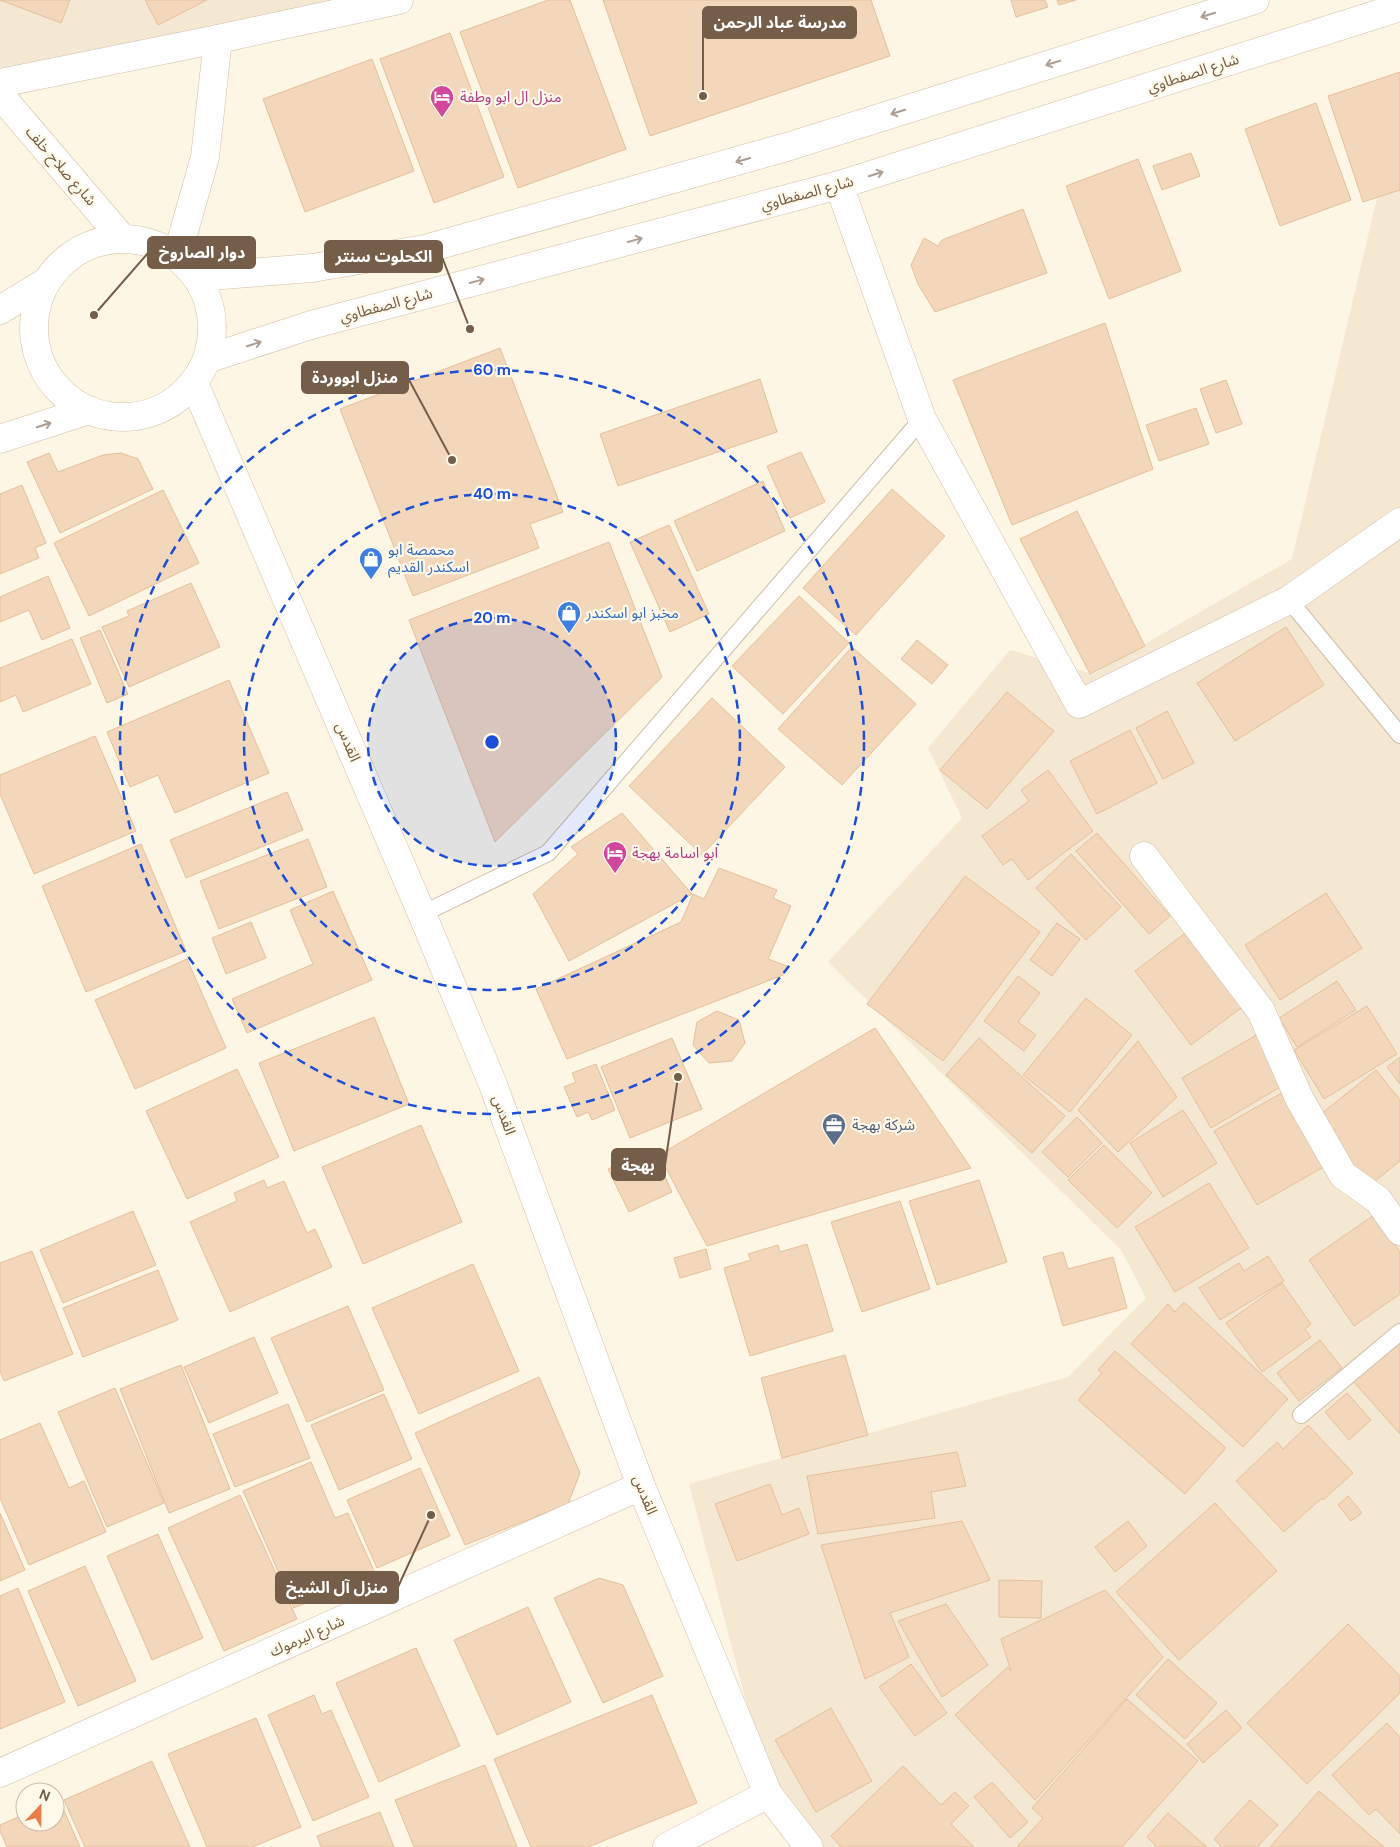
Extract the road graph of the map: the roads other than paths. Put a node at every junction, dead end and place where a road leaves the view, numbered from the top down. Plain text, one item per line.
1 (399, 0) edge
2 (1255, 0) edge
3 (1400, 7) edge
4 (218, 39) junction
5 (0, 84) edge
6 (0, 95) edge
7 (839, 185) junction
8 (122, 238) junction
9 (178, 256) junction
10 (197, 277) junction
11 (46, 282) junction
12 (0, 310) edge
13 (207, 359) junction
14 (194, 383) junction
15 (89, 410) junction
16 (922, 419) junction
17 (0, 440) edge
18 (1400, 522) edge
19 (1289, 600) junction
20 (1400, 735) edge
21 (1144, 856) dead end
22 (422, 914) junction
23 (1400, 1231) edge
24 (1400, 1332) edge
25 (1301, 1415) dead end
26 (641, 1486) junction
27 (0, 1773) edge
28 (768, 1794) junction
29 (666, 1847) edge
30 (810, 1847) edge

1 - 4 main road
2 -> 10 main road
7 -> 3 main road, شارع الصفطاوي
4 - 5 main road
4 - 9 main road
6 - 8 main road, شارع صلاح خلف
13 -> 7 main road, شارع الصفطاوي
7 - 16 main road
8 - 9 main road
8 - 11 main road
9 - 10 main road
10 - 13 main road
11 - 12 main road
11 - 15 main road
13 - 14 main road
14 - 15 main road
14 - 22 main road, القدس
17 -> 15 main road
16 - 19 main road
16 - 22 lane
18 - 19 main road
19 - 20 lane
21 - 23 main road
22 - 26 main road, القدس
24 - 25 lane
26 - 27 main road, شارع اليرموك
26 - 28 main road, القدس
28 - 29 main road
28 - 30 main road, القدس

